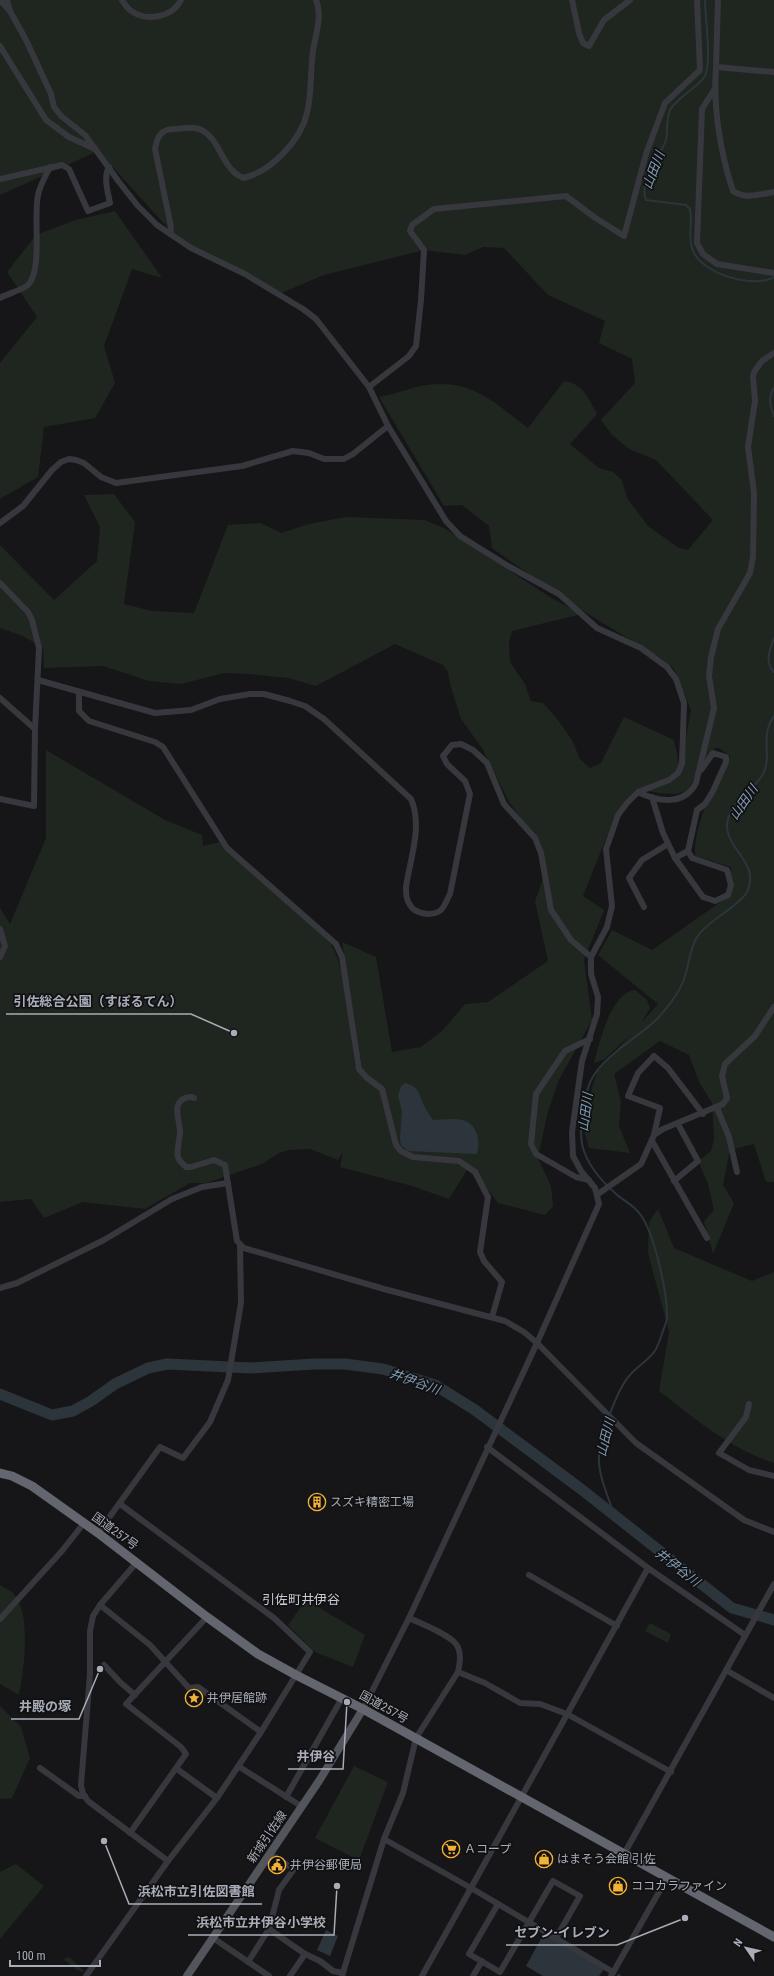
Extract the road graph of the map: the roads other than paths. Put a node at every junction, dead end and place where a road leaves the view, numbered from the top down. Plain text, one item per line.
1 (0, 0) edge
2 (7, 0) edge
3 (122, 0) edge
4 (181, 0) edge
5 (316, 0) edge
6 (572, 0) edge
7 (630, 0) edge
8 (697, 0) edge
9 (718, 0) edge
10 (10, 11) junction
11 (0, 46) edge
12 (716, 67) junction
13 (774, 72) edge
14 (714, 90) junction
15 (98, 151) junction
16 (50, 167) junction
17 (109, 167) junction
18 (0, 179) edge
19 (774, 192) edge
20 (170, 234) junction
21 (774, 272) edge
22 (0, 298) edge
23 (774, 353) edge
24 (368, 387) junction
25 (388, 426) junction
26 (0, 523) edge
27 (0, 583) edge
28 (38, 680) junction
29 (80, 693) junction
30 (0, 698) edge
31 (35, 730) junction
32 (699, 774) junction
33 (638, 792) junction
34 (652, 797) junction
35 (0, 799) edge
36 (668, 844) junction
37 (688, 851) junction
38 (675, 858) junction
39 (644, 907) dead end
40 (0, 929) edge
41 (0, 957) edge
42 (591, 957) junction
43 (774, 1007) edge
44 (590, 1039) junction
45 (194, 1098) dead end
46 (717, 1108) junction
47 (703, 1114) junction
48 (678, 1124) junction
49 (654, 1135) junction
50 (652, 1141) junction
51 (737, 1172) dead end
52 (589, 1180) junction
53 (674, 1181) junction
54 (228, 1183) junction
55 (600, 1193) junction
56 (707, 1238) dead end
57 (240, 1245) junction
58 (0, 1288) edge
59 (492, 1317) junction
60 (537, 1343) junction
61 (748, 1404) dead end
62 (487, 1447) junction
63 (0, 1473) edge
64 (774, 1476) edge
65 (120, 1504) junction
66 (84, 1523) junction
67 (774, 1532) edge
68 (98, 1533) junction
69 (137, 1562) junction
70 (648, 1568) junction
71 (529, 1575) dead end
72 (774, 1584) edge
73 (100, 1606) junction
74 (207, 1617) junction
75 (409, 1618) junction
76 (0, 1619) edge
77 (617, 1626) junction
78 (746, 1633) junction
79 (167, 1662) junction
80 (104, 1665) dead end
81 (726, 1670) junction
82 (458, 1672) junction
83 (296, 1675) junction
84 (135, 1695) junction
85 (342, 1698) junction
86 (774, 1698) edge
87 (363, 1709) junction
88 (567, 1714) junction
89 (261, 1732) junction
90 (416, 1738) junction
91 (238, 1766) junction
92 (40, 1768) dead end
93 (177, 1769) junction
94 (671, 1772) junction
95 (84, 1796) junction
96 (286, 1797) junction
97 (521, 1797) junction
98 (217, 1798) junction
99 (301, 1806) junction
100 (130, 1833) junction
101 (384, 1839) junction
102 (270, 1854) junction
103 (624, 1854) junction
104 (168, 1861) junction
105 (667, 1878) junction
106 (471, 1888) junction
107 (498, 1904) junction
108 (529, 1922) junction
109 (269, 1929) junction
110 (774, 1937) edge
111 (213, 1938) junction
112 (556, 1938) junction
113 (305, 1954) junction
114 (482, 1961) junction
115 (248, 1962) junction
116 (612, 1974) edge
117 (342, 1975) edge
118 (86, 1976) edge
119 (187, 1976) edge
120 (269, 1976) edge
121 (290, 1976) edge
122 (422, 1976) edge
123 (473, 1976) edge

1 - 10 street
2 - 10 street
3 - 4 street
5 - 20 street
6 - 7 street
8 - 24 street
9 - 12 street
10 - 15 street
11 - 15 street
12 - 13 street
12 - 14 street
14 - 19 street
14 - 21 street
15 - 17 street
16 - 17 street
16 - 18 street
16 - 22 street
17 - 20 street
20 - 24 street
23 - 32 street
24 - 25 street
25 - 26 street
25 - 33 street
27 - 28 street
28 - 29 street
28 - 31 street
29 - 42 street
29 - 59 street
30 - 31 street
31 - 35 street
32 - 34 street
32 - 37 street
33 - 34 street
33 - 42 street
34 - 36 street
36 - 38 street
36 - 39 street
37 - 38 street
37 - 38 street
40 - 41 street
42 - 44 street
43 - 46 street
44 - 52 street
44 - 52 street
45 - 54 street
46 - 47 street
46 - 51 street
47 - 48 street
47 - 49 street
48 - 49 street
48 - 53 street
49 - 50 street
50 - 53 street
50 - 55 street
52 - 55 street
53 - 56 street
54 - 57 street
54 - 58 street
55 - 60 street
57 - 59 street
57 - 65 street
59 - 60 street
60 - 62 street
60 - 67 street
61 - 64 street
62 - 70 street
62 - 75 street
63 - 66 highway, 国道257号
65 - 68 street
65 - 83 street
66 - 68 highway, 国道257号
66 - 76 street
68 - 69 highway, 国道257号
69 - 73 street
69 - 74 highway, 国道257号
70 - 77 street
70 - 78 street
71 - 77 street
72 - 78 street
73 - 79 street
73 - 95 street
74 - 79 street
74 - 83 highway, 国道257号
75 - 82 street
75 - 87 street
77 - 88 street
78 - 81 street
79 - 84 street
79 - 89 street
80 - 84 street
81 - 86 street
81 - 94 street
82 - 88 street
82 - 90 street
83 - 85 highway, 国道257号
83 - 89 street
84 - 93 street
85 - 87 highway, 国道257号
85 - 96 street
87 - 90 highway, 国道257号
87 - 99 main road, 新城引佐線
88 - 94 street
88 - 97 street
89 - 91 street
90 - 97 highway, 国道257号
90 - 101 street
91 - 96 street
91 - 98 street
92 - 95 street
93 - 98 street
93 - 100 street
94 - 103 street
95 - 100 street
96 - 99 street
97 - 103 highway, 国道257号
97 - 106 street
98 - 104 street
99 - 102 main road, 新城引佐線
100 - 104 street
101 - 106 street
101 - 117 street
102 - 109 street
102 - 111 main road, 新城引佐線
103 - 105 highway, 国道257号
104 - 118 street
105 - 110 highway, 国道257号
105 - 116 street
106 - 107 street
106 - 122 street
107 - 108 street
107 - 114 street
108 - 112 street
108 - 112 street
108 - 114 street
109 - 113 street
109 - 115 street
111 - 115 street
111 - 119 main road, 新城引佐線
112 - 116 street
113 - 117 street
113 - 121 street
114 - 123 street
115 - 120 street

